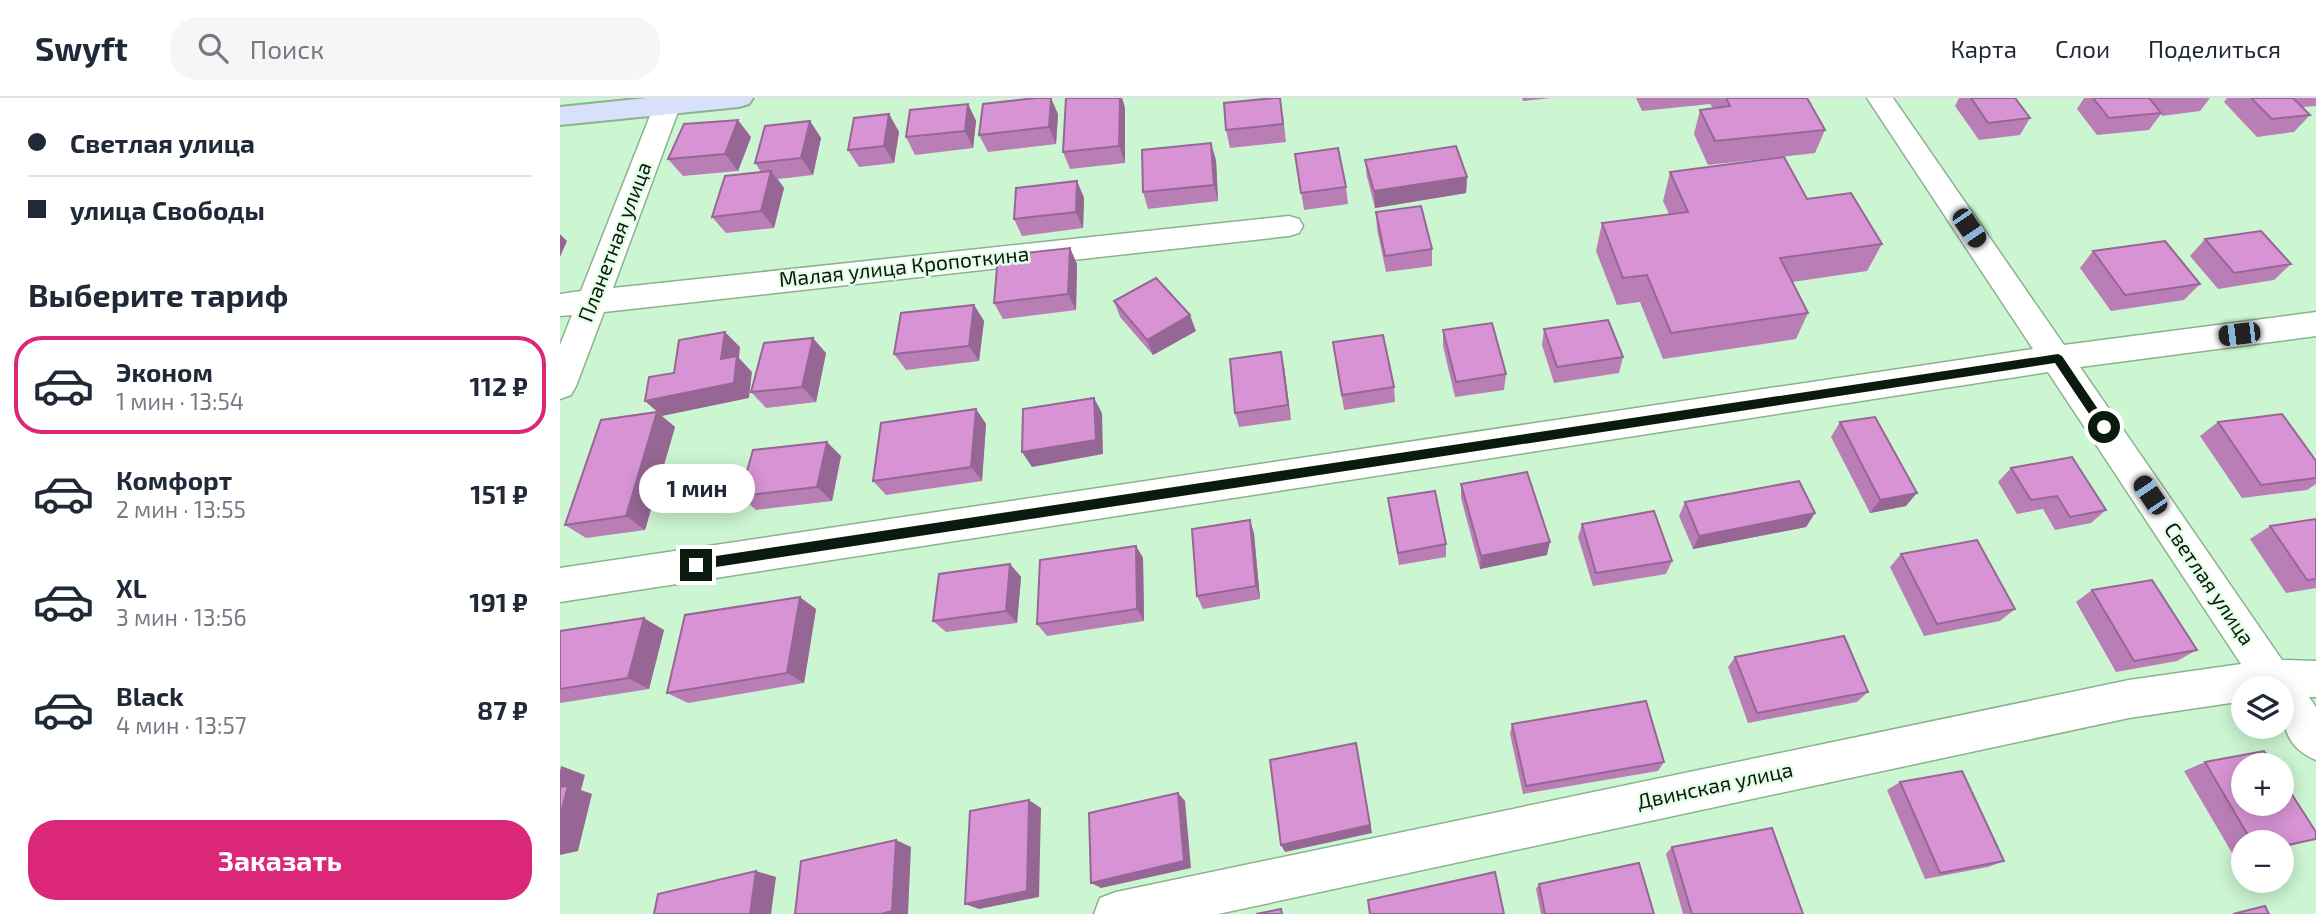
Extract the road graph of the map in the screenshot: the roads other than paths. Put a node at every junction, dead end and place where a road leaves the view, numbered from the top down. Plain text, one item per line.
1 (739, 98) edge
2 (1880, 98) edge
3 (668, 102) edge
4 (560, 116) edge
5 (1289, 226) dead end
6 (592, 301) junction
7 (560, 305) edge
8 (2316, 324) edge
9 (2058, 358) junction
10 (560, 386) edge
11 (560, 585) edge
12 (2271, 676) edge
13 (2316, 679) edge
14 (2294, 683) edge
15 (2231, 690) edge
16 (2294, 709) edge
17 (2316, 740) edge
18 (1116, 914) edge

1 - 3 main road
2 - 9 street, Светлая улица
3 - 4 main road
3 - 6 street, Планетная улица
5 - 6 street, Малая улица Кропоткина
6 - 7 street, Малая улица Кропоткина
6 - 10 street, Планетная улица
8 - 9 street
9 - 11 street
9 - 12 street, Светлая улица
13 - 14 street, Двинская улица
15 - 18 street, Двинская улица
16 - 17 street, Светлая улица

